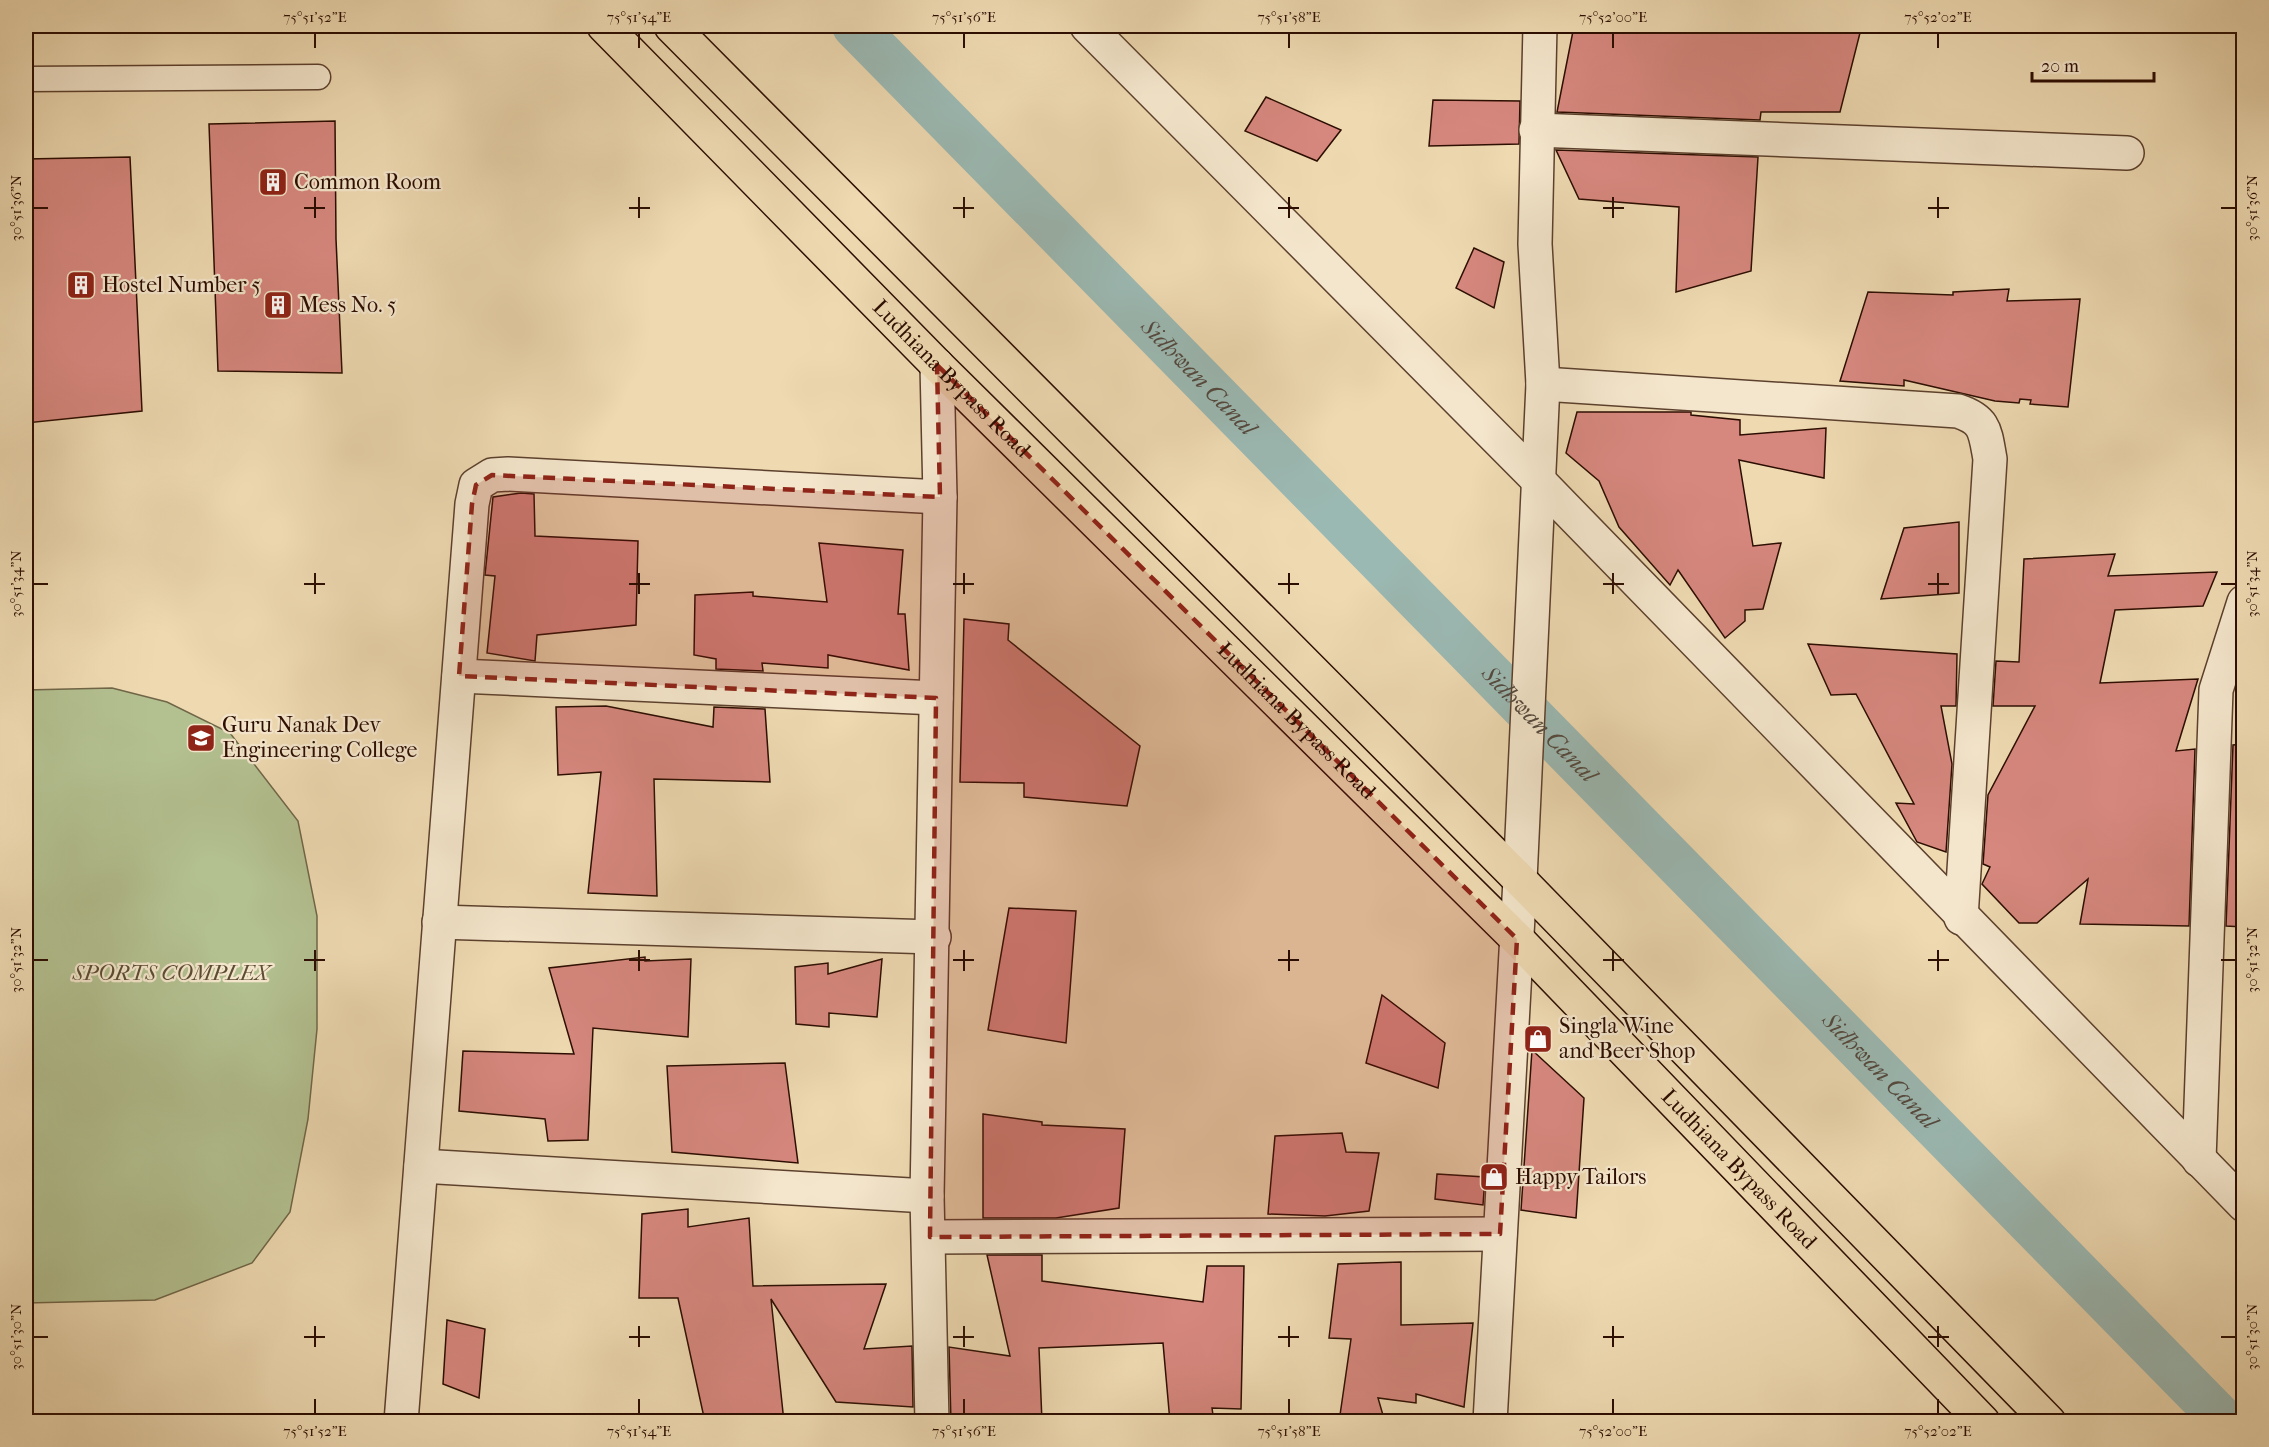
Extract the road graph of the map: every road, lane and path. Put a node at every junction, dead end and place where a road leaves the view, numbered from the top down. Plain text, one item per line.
1 (603, 26) edge
2 (671, 26) edge
3 (1087, 26) edge
4 (1540, 26) edge
5 (318, 77) dead end
6 (26, 79) edge
7 (1536, 130) junction
8 (2127, 153) dead end
9 (937, 365) junction
10 (1543, 384) junction
11 (1537, 479) junction
12 (940, 497) junction
13 (2244, 602) edge
14 (459, 676) junction
15 (936, 698) junction
16 (1520, 880) junction
17 (1961, 918) junction
18 (439, 922) junction
19 (934, 937) junction
20 (1516, 939) junction
21 (2199, 1160) junction
22 (421, 1166) junction
23 (927, 1196) junction
24 (2244, 1205) edge
25 (1500, 1234) junction
26 (930, 1237) junction
27 (401, 1422) edge
28 (932, 1422) edge
29 (1490, 1422) edge
30 (1983, 1422) edge
31 (2049, 1422) edge

1 - 9 highway, Ludhiana Bypass Road
2 - 16 highway, Ludhiana Bypass Road
3 - 11 street
4 - 7 street
5 - 6 lane
7 - 8 street
7 - 10 street
9 - 12 street
9 - 20 highway, Ludhiana Bypass Road
10 - 11 street
10 - 17 street
11 - 16 street
11 - 17 street
12 - 14 street
12 - 15 street
13 - 21 street
14 - 15 street
14 - 18 street
15 - 19 street
16 - 20 street
16 - 31 highway, Ludhiana Bypass Road
17 - 21 street
18 - 19 street
18 - 22 street
19 - 23 street
20 - 25 street
20 - 30 highway, Ludhiana Bypass Road
21 - 24 street
22 - 23 street
22 - 27 street
23 - 26 street
25 - 26 street
25 - 29 street
26 - 28 street

